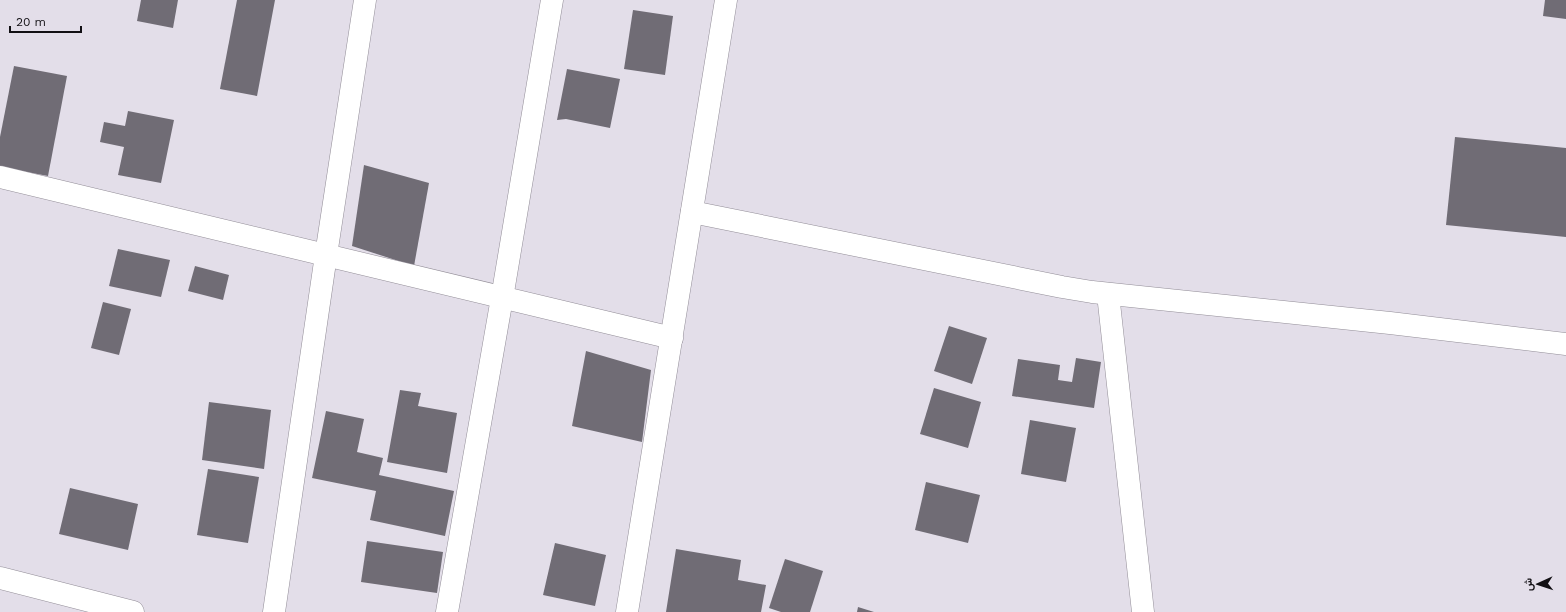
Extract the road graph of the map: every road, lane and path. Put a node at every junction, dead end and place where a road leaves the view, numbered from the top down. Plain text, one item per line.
1 (365, 0) edge
2 (552, 0) edge
3 (726, 0) edge
4 (0, 177) edge
5 (692, 212) junction
6 (326, 255) junction
7 (1108, 294) junction
8 (502, 298) junction
9 (672, 338) junction
10 (1566, 344) edge
11 (0, 578) edge
12 (133, 612) edge
13 (274, 612) edge
14 (447, 612) edge
15 (627, 612) edge
16 (1143, 612) edge

1 - 6 street
2 - 8 street
3 - 5 street
4 - 6 street
5 - 7 street
5 - 9 street
6 - 8 street
6 - 13 street
7 - 10 street
7 - 16 street
8 - 9 street
8 - 14 street
9 - 15 street
11 - 12 street

